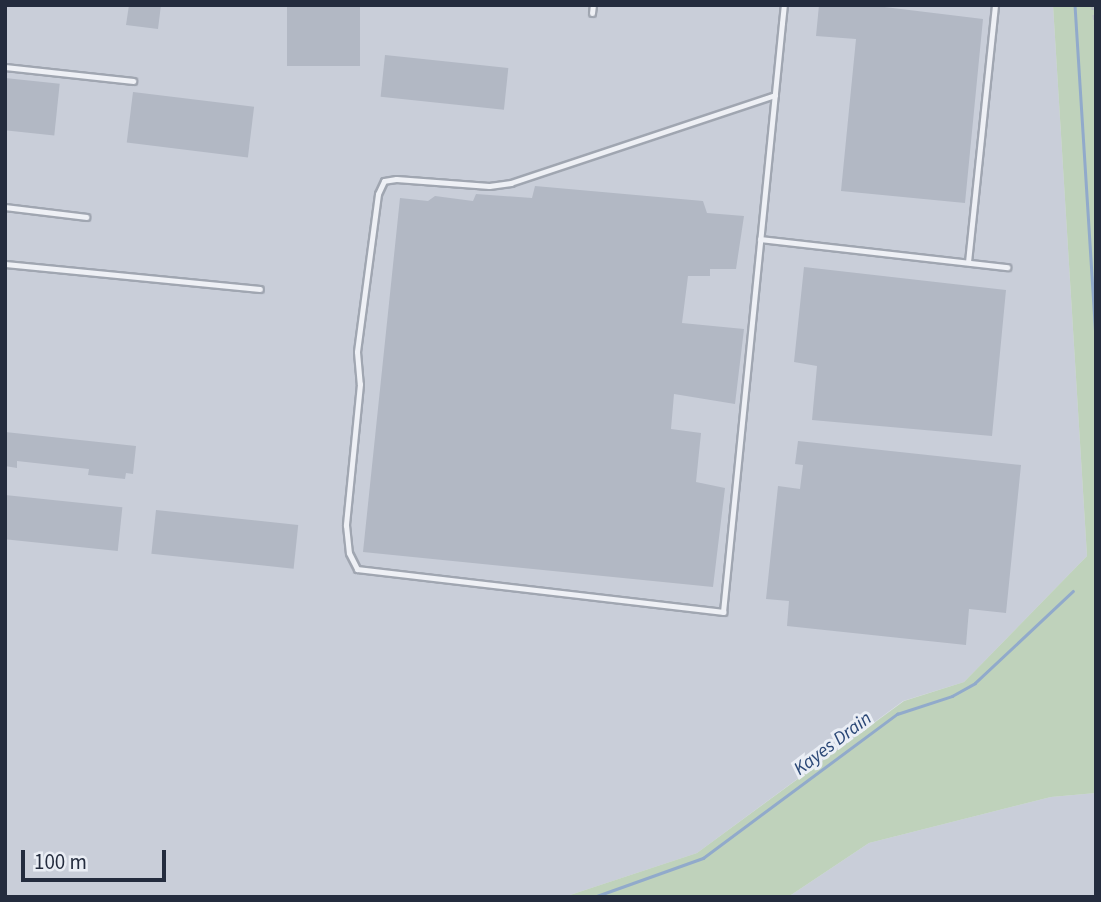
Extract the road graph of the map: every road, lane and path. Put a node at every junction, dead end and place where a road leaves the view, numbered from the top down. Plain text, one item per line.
1 (593, 5) edge
2 (784, 5) edge
3 (995, 5) edge
4 (1092, 5) edge
5 (592, 13) dead end
6 (1096, 34) edge
7 (5, 67) edge
8 (133, 81) dead end
9 (775, 96) junction
10 (5, 207) edge
11 (86, 217) dead end
12 (760, 239) junction
13 (968, 262) junction
14 (5, 264) edge
15 (1007, 267) dead end
16 (260, 289) dead end

1 - 5 lane
2 - 9 lane
3 - 13 lane
4 - 6 path
7 - 8 lane
9 - 12 lane
9 - 12 lane
10 - 11 lane
12 - 13 lane
13 - 15 lane
14 - 16 lane

